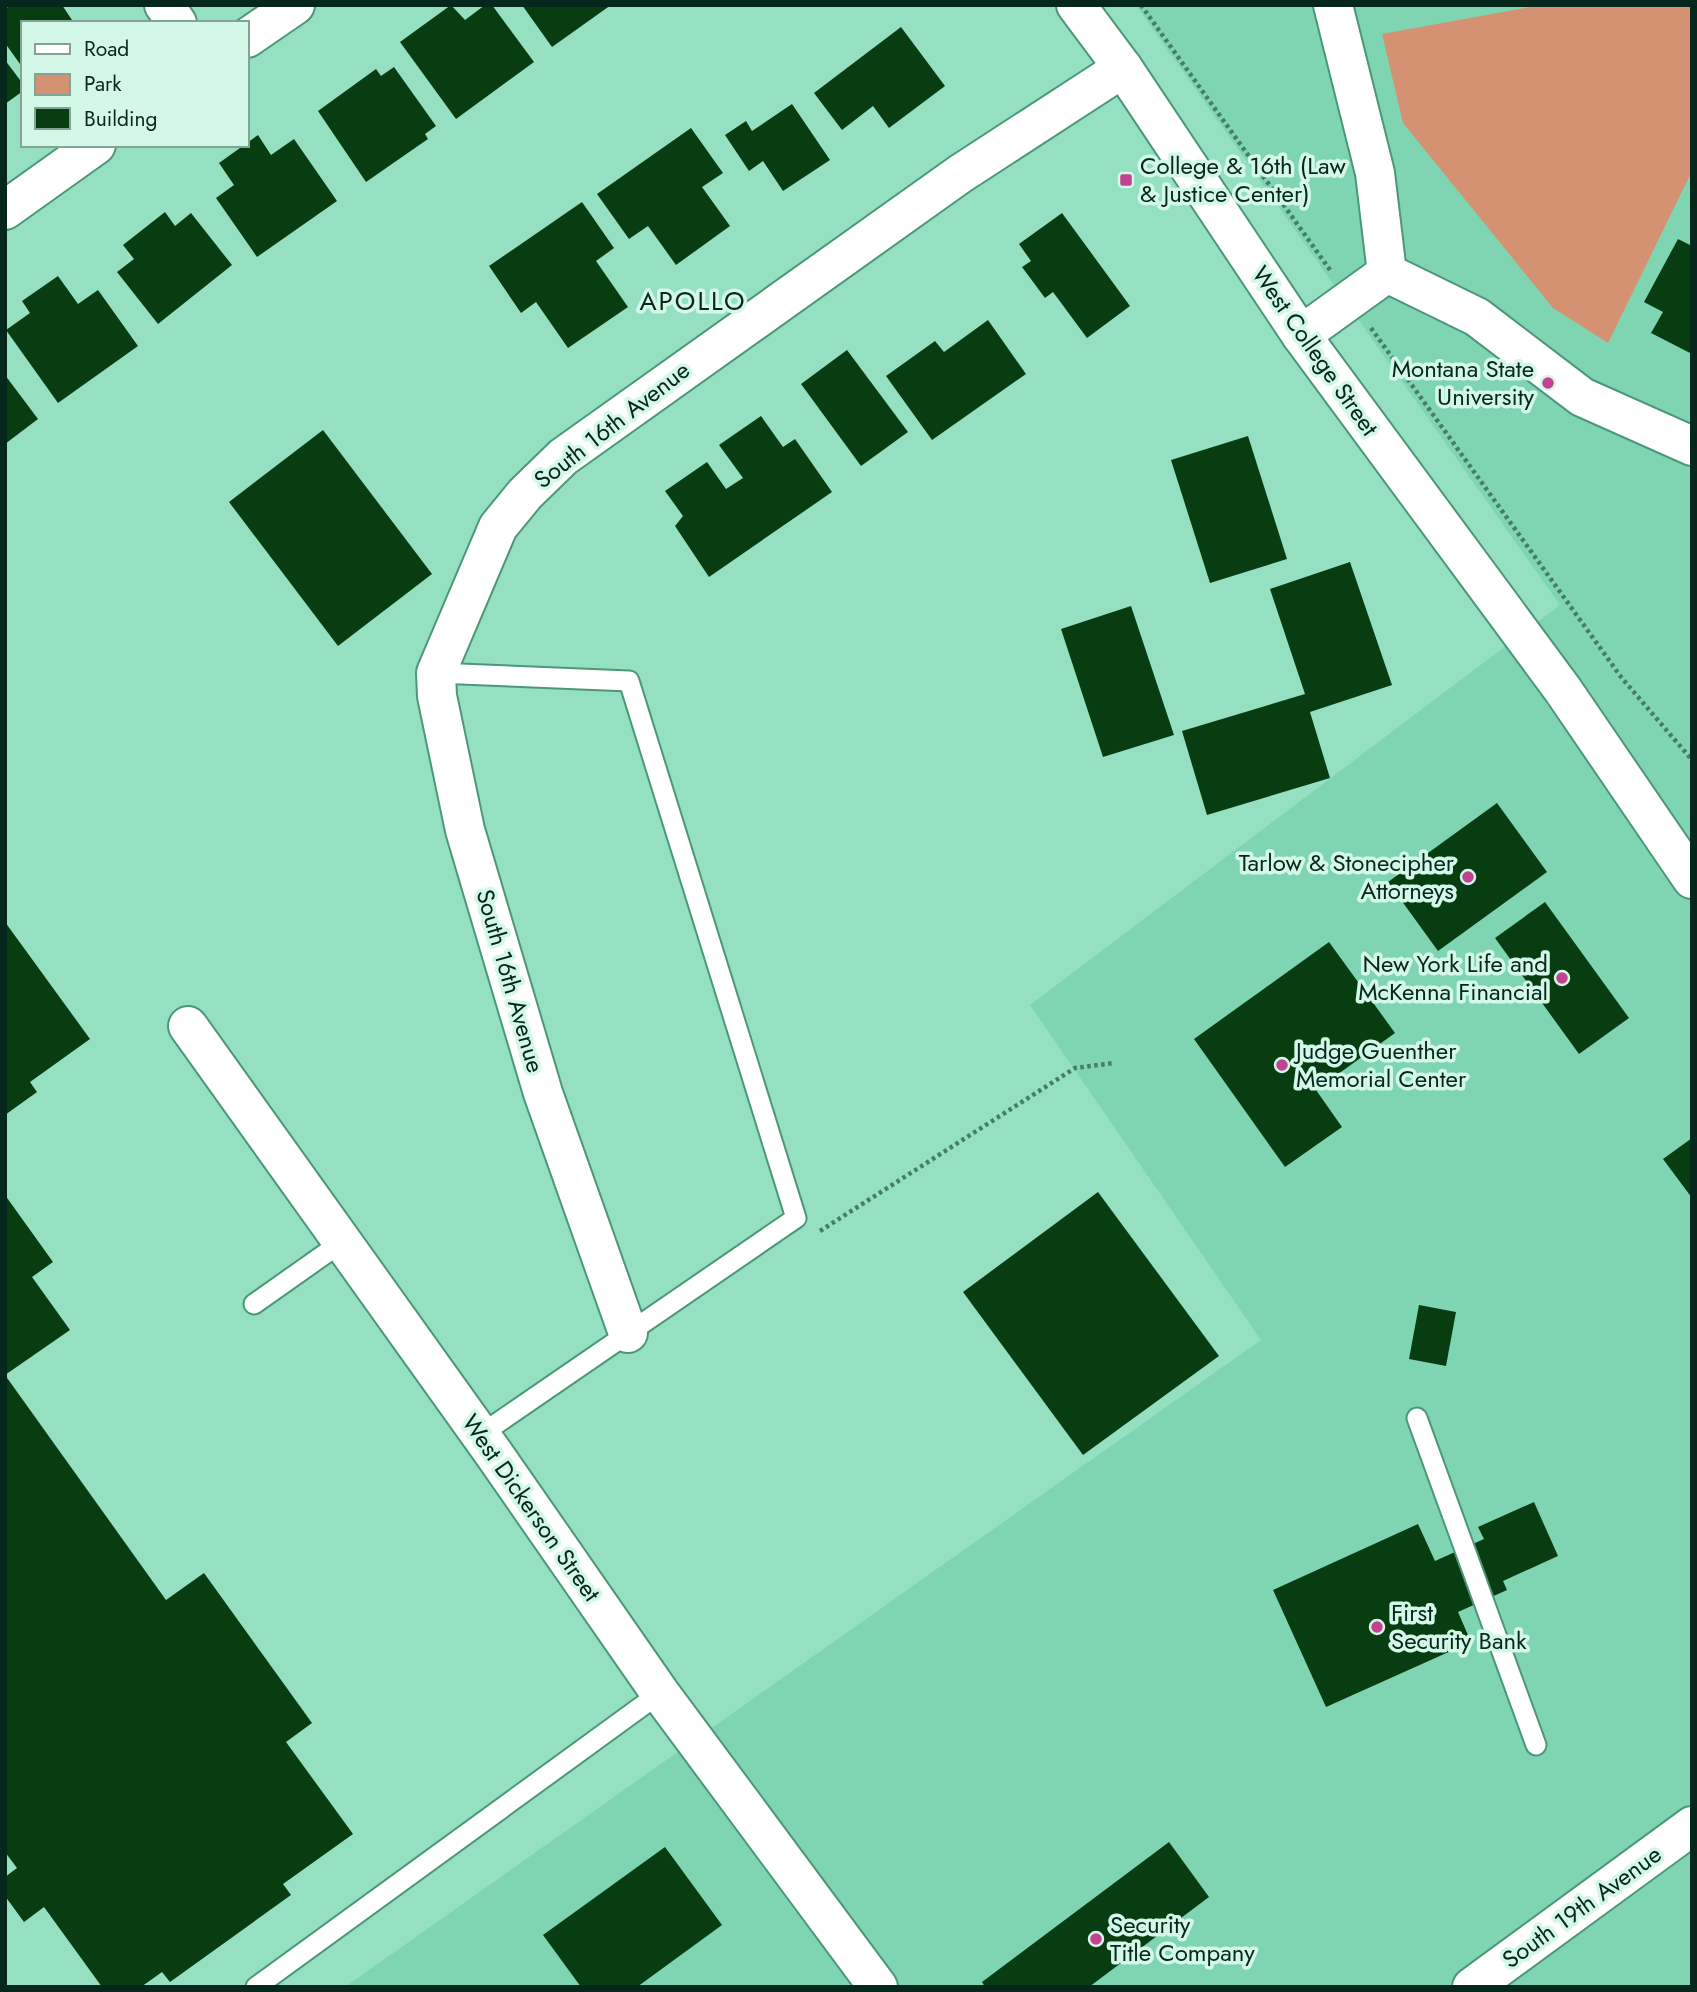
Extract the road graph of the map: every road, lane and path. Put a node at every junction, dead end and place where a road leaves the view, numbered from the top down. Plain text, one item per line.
1 (164, 5) edge
2 (295, 5) edge
3 (1076, 5) edge
4 (1141, 5) edge
5 (1333, 5) edge
6 (176, 21) edge
7 (248, 37) edge
8 (1123, 68) junction
9 (93, 147) edge
10 (5, 210) edge
11 (1387, 273) junction
12 (1351, 299) junction
13 (1301, 335) junction
14 (1692, 446) edge
15 (436, 673) junction
16 (1563, 691) junction
17 (1692, 760) edge
18 (1692, 835) edge
19 (1692, 879) edge
20 (188, 1026) dead end
21 (342, 1242) junction
22 (254, 1304) dead end
23 (628, 1333) junction
24 (1417, 1418) dead end
25 (480, 1435) junction
26 (660, 1693) junction
27 (1536, 1745) dead end
28 (1692, 1826) edge
29 (256, 1987) edge
30 (878, 1987) edge
31 (1472, 1987) edge

1 - 6 street
2 - 7 street
3 - 8 street, West College Street
4 - 12 path
5 - 11 street
8 - 13 street, West College Street
8 - 15 street, South 16th Avenue
9 - 10 street
11 - 12 street
11 - 14 street
12 - 13 street
12 - 17 path
13 - 16 street, West College Street
15 - 23 street, South 16th Avenue
15 - 23 lane
16 - 18 street, West College Street
16 - 19 street, West College Street
20 - 21 street, West Dickerson Street
21 - 22 lane
21 - 25 street, West Dickerson Street
23 - 25 lane
24 - 27 lane
25 - 26 street, West Dickerson Street
26 - 29 lane
26 - 30 street, West Dickerson Street
28 - 31 street, South 19th Avenue

